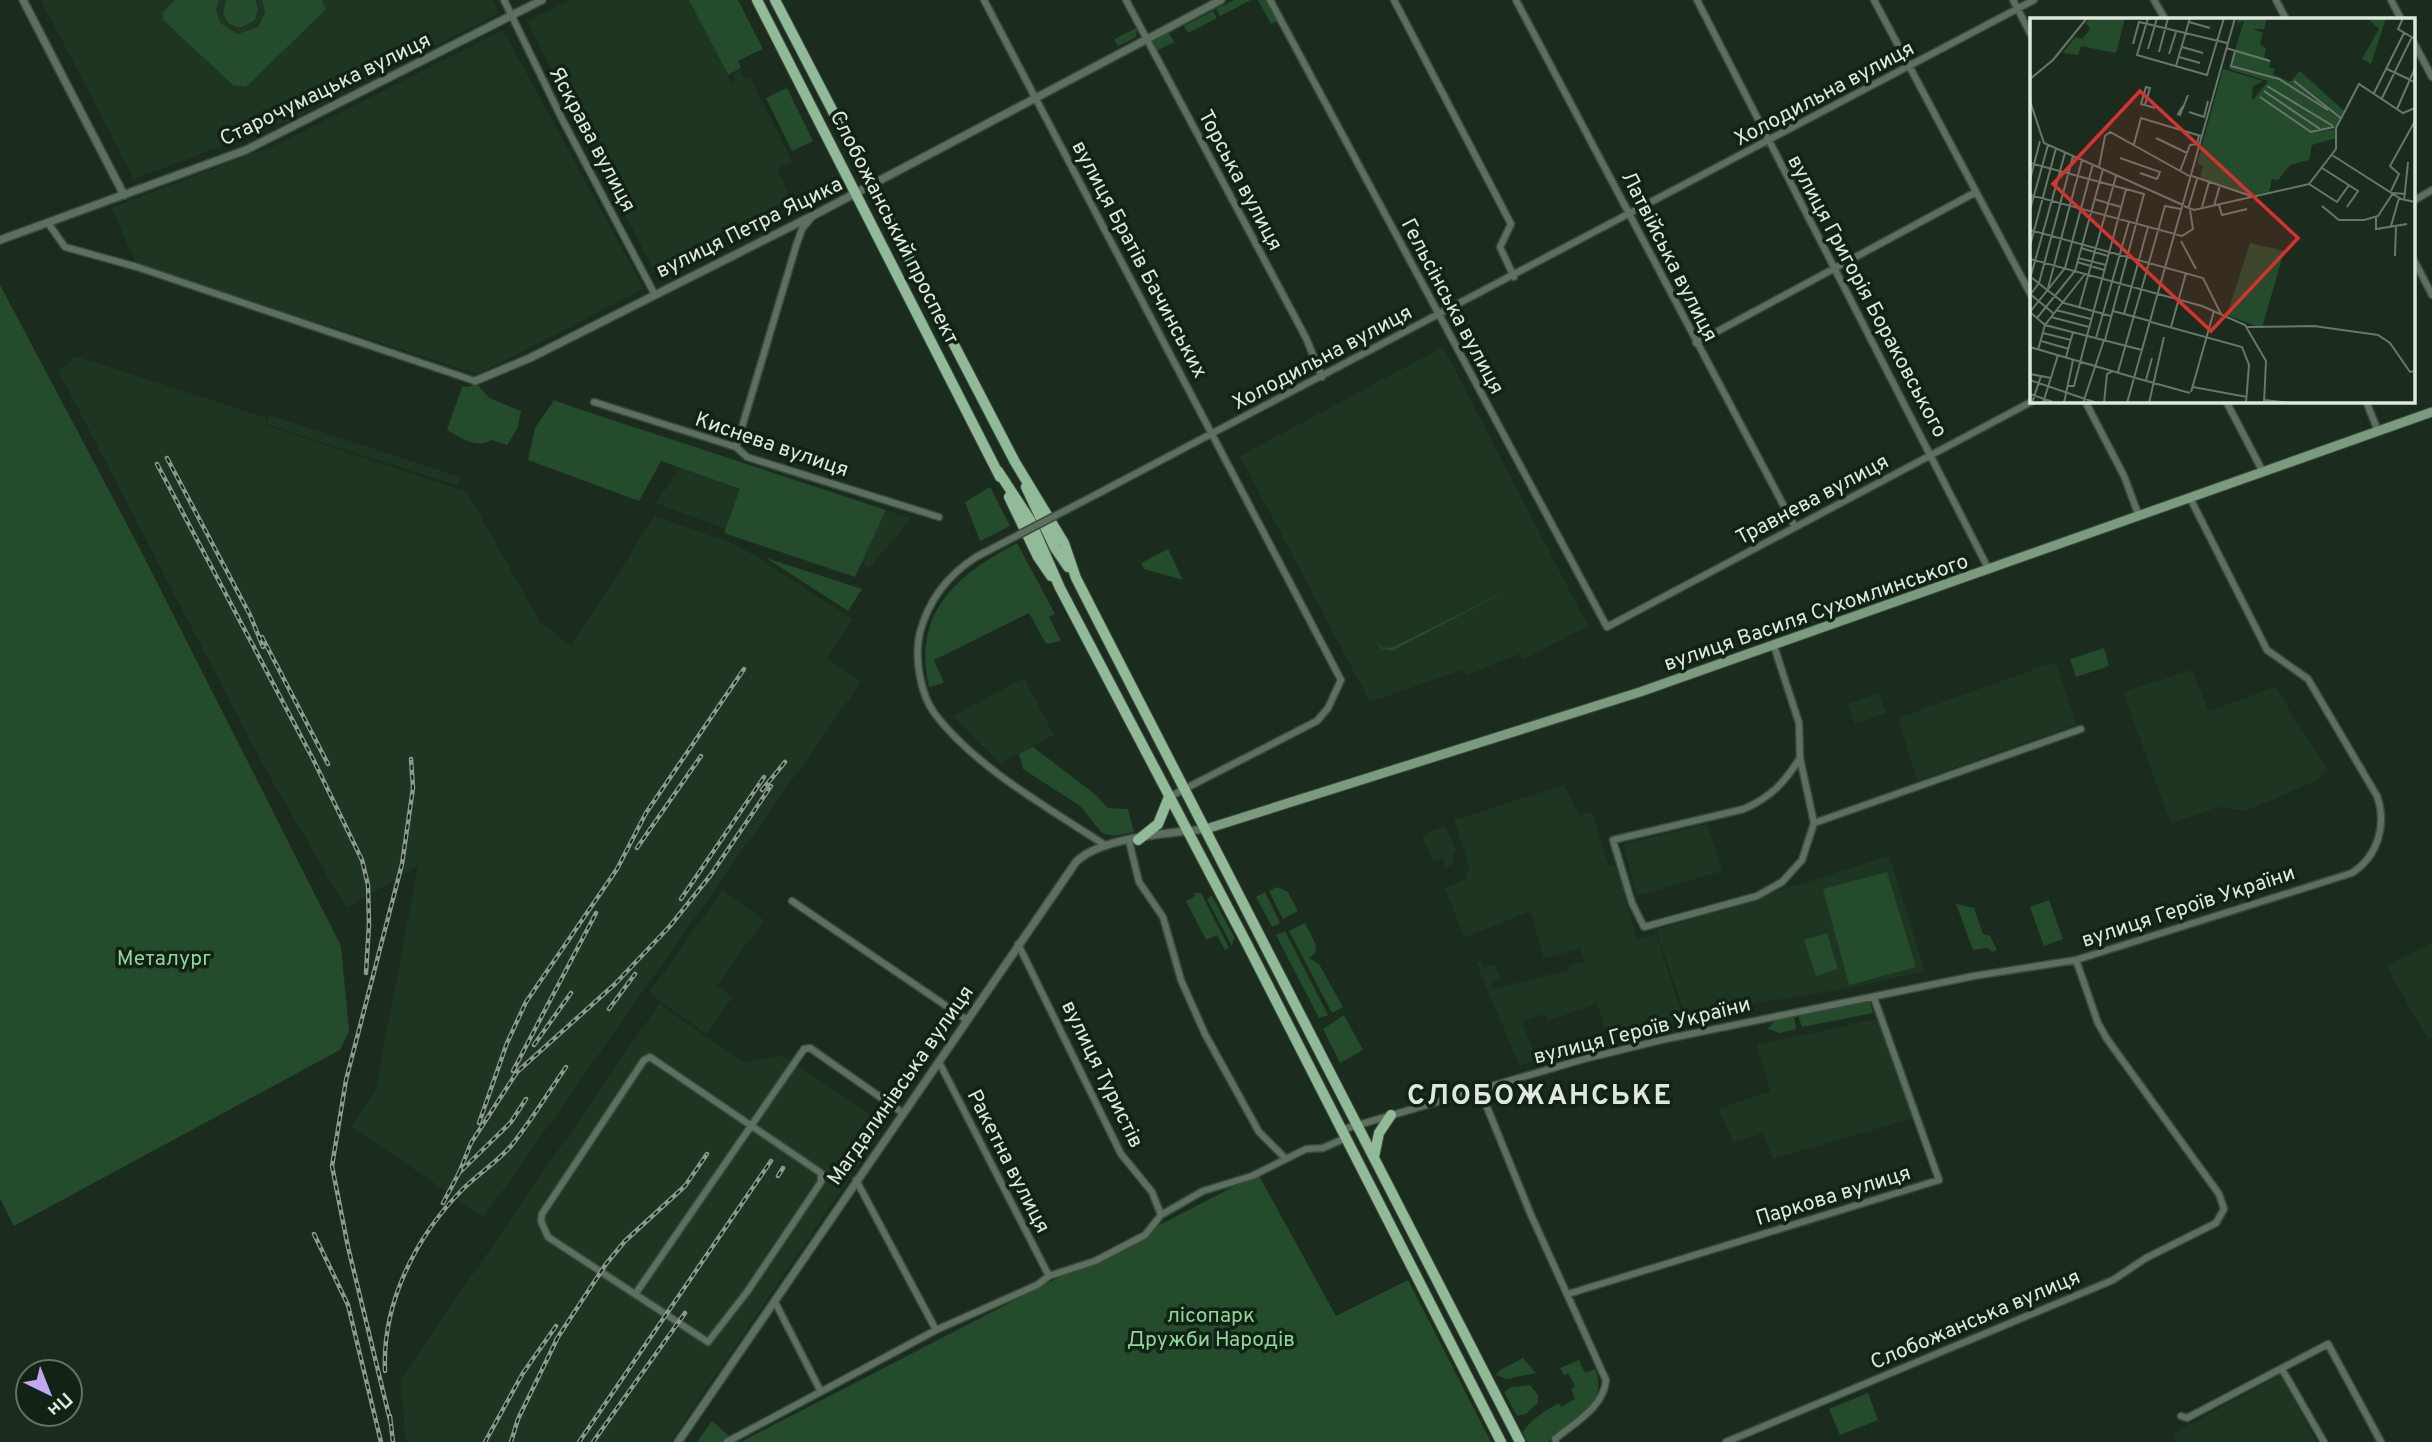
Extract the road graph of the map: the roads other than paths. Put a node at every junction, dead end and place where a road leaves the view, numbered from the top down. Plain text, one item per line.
1 (23, 0) edge
2 (505, 0) edge
3 (542, 0) edge
4 (757, 0) edge
5 (775, 0) edge
6 (984, 0) edge
7 (1126, 0) edge
8 (1221, 0) edge
9 (1269, 0) edge
10 (1394, 0) edge
11 (1516, 0) edge
12 (1697, 0) edge
13 (1874, 0) edge
14 (2013, 0) edge
15 (2034, 0) edge
16 (2154, 0) edge
17 (2276, 0) edge
18 (2391, 0) edge
19 (2018, 9) junction
20 (511, 16) junction
21 (2164, 18) edge
22 (2285, 18) edge
23 (2400, 18) edge
24 (2030, 33) edge
25 (1147, 40) junction
26 (2414, 43) edge
27 (1909, 67) junction
28 (2432, 77) edge
29 (1036, 100) junction
30 (1768, 142) junction
31 (870, 186) junction
32 (2432, 190) edge
33 (1976, 192) junction
34 (856, 193) junction
35 (124, 195) junction
36 (2414, 200) edge
37 (1630, 215) junction
38 (812, 216) junction
39 (48, 223) junction
40 (0, 240) edge
41 (2414, 260) edge
42 (1836, 268) junction
43 (1514, 277) junction
44 (654, 293) junction
45 (2030, 293) edge
46 (2432, 295) edge
47 (1439, 316) junction
48 (1696, 343) junction
49 (1322, 377) junction
50 (475, 381) joint
51 (594, 402) dead end
52 (2031, 402) edge
53 (2086, 402) edge
54 (2226, 402) edge
55 (2366, 402) edge
56 (2432, 412) edge
57 (2378, 431) junction
58 (1213, 434) junction
59 (736, 447) junction
60 (1931, 456) junction
61 (2263, 472) junction
62 (2190, 498) junction
63 (2138, 516) junction
64 (939, 517) dead end
65 (1795, 527) junction
66 (1989, 570) junction
67 (1607, 627) joint
68 (1774, 646) junction
69 (2081, 729) dead end
70 (1800, 758) junction
71 (1790, 774) junction
72 (1804, 776) junction
73 (1185, 788) junction
74 (1169, 797) junction
75 (1814, 823) junction
76 (1206, 829) junction
77 (1188, 831) junction
78 (1133, 840) junction
79 (1105, 845) junction
80 (792, 901) dead end
81 (1018, 944) junction
82 (2076, 960) junction
83 (1874, 998) junction
84 (967, 1020) junction
85 (939, 1062) junction
86 (1480, 1090) junction
87 (903, 1113) junction
88 (1391, 1115) junction
89 (1357, 1125) junction
90 (750, 1128) junction
91 (1343, 1134) junction
92 (1374, 1158) junction
93 (1286, 1159) junction
94 (856, 1180) junction
95 (1161, 1214) junction
96 (1049, 1276) junction
97 (636, 1293) junction
98 (1568, 1294) junction
99 (775, 1302) junction
100 (936, 1330) junction
101 (2283, 1369) junction
102 (820, 1390) junction
103 (2182, 1416) dead end
104 (1554, 1441) edge
105 (678, 1442) edge
106 (727, 1442) edge
107 (1501, 1442) edge
108 (1520, 1442) edge
109 (1726, 1442) edge
110 (2324, 1442) edge
111 (2381, 1442) edge

1 - 35 street
2 - 20 street, Яскрава вулиця
3 - 20 street, Старочумацька вулиця
4 - 34 main road, Слобожанський проспект
5 - 31 main road, Слобожанський проспект
6 - 29 street, вулиця Братів Бачинських
7 - 25 street, Торська вулиця
8 - 25 street, вулиця Петра Яцика
9 - 47 street, Гельсінська вулиця
10 - 43 street
11 - 37 street, Латвійська вулиця
12 - 30 street, вулиця Григорія Бораковського
13 - 27 street
14 - 19 street
15 - 19 street, Холодильна вулиця
16 - 21 street
17 - 22 street
18 - 23 street
19 - 24 street
19 - 27 street, Холодильна вулиця
20 - 35 street, Старочумацька вулиця
20 - 44 street, Яскрава вулиця
25 - 29 street, вулиця Петра Яцика
25 - 49 street, Торська вулиця
26 - 28 street
27 - 30 street, Холодильна вулиця
27 - 33 street
29 - 31 street, вулиця Петра Яцика
29 - 58 street, вулиця Братів Бачинських
30 - 37 street, Холодильна вулиця
30 - 42 street, вулиця Григорія Бораковського
31 - 34 street, вулиця Петра Яцика
31 - 73 main road, Слобожанський проспект
32 - 36 street
33 - 42 street
33 - 45 street
34 - 38 street, вулиця Петра Яцика
34 - 74 main road, Слобожанський проспект
35 - 39 street, Старочумацька вулиця
37 - 43 street, Холодильна вулиця
37 - 48 street, Латвійська вулиця
38 - 44 street, вулиця Петра Яцика
38 - 59 street
39 - 40 street, Старочумацька вулиця
39 - 50 street
41 - 46 street
42 - 48 street
42 - 60 street, вулиця Григорія Бораковського
43 - 47 street, Холодильна вулиця
44 - 50 street, вулиця Петра Яцика
47 - 49 street, Холодильна вулиця
47 - 67 street, Гельсінська вулиця
48 - 65 street, Латвійська вулиця
49 - 58 street, Холодильна вулиця
51 - 59 street, Киснева вулиця
52 - 60 street, Травнева вулиця
53 - 63 street
54 - 61 street
55 - 57 street
56 - 57 main road, вулиця Василя Сухомлинського
57 - 61 main road, вулиця Василя Сухомлинського
58 - 73 street, вулиця Братів Бачинських
58 - 79 street, Холодильна вулиця, bridge
59 - 64 street, Киснева вулиця
60 - 65 street, Травнева вулиця
60 - 66 street, вулиця Григорія Бораковського
61 - 62 main road, вулиця Василя Сухомлинського
62 - 63 main road, вулиця Василя Сухомлинського
62 - 82 street, вулиця Героїв України
63 - 66 main road, вулиця Василя Сухомлинського
65 - 67 street, Травнева вулиця
66 - 68 main road, вулиця Василя Сухомлинського
68 - 70 street
68 - 76 main road, вулиця Василя Сухомлинського
69 - 75 street
70 - 71 street
70 - 72 street
71 - 72 street
71 - 75 street
72 - 75 street
73 - 74 street, вулиця Братів Бачинських
73 - 76 main road, Слобожанський проспект
74 - 77 main road, Слобожанський проспект
74 - 78 main road
76 - 77 street, Магдалинівська вулиця
76 - 89 main road, Слобожанський проспект
77 - 78 street, Магдалинівська вулиця
77 - 91 main road, Слобожанський проспект
78 - 79 street, Магдалинівська вулиця
78 - 93 street
79 - 81 street, Магдалинівська вулиця
80 - 84 street
81 - 84 street, Магдалинівська вулиця
81 - 95 street, вулиця Туристів
82 - 83 street, вулиця Героїв України
82 - 109 street, Слобожанська вулиця
83 - 86 street, вулиця Героїв України
83 - 98 street, Паркова вулиця
84 - 85 street, Магдалинівська вулиця
85 - 87 street, Магдалинівська вулиця
85 - 96 street, Ракетна вулиця
86 - 88 street, вулиця Героїв України
86 - 98 street
87 - 90 street
87 - 94 street, Магдалинівська вулиця
88 - 89 street, вулиця Героїв України
88 - 92 main road
89 - 91 street, вулиця Героїв України
89 - 92 main road, Слобожанський проспект
90 - 97 street
90 - 97 street
90 - 97 street
91 - 93 street, вулиця Героїв України
91 - 107 main road, Слобожанський проспект
92 - 108 main road, Слобожанський проспект
93 - 95 street, вулиця Героїв України
94 - 99 street, Магдалинівська вулиця
94 - 100 street
95 - 96 street, вулиця Героїв України
96 - 100 street, вулиця Героїв України
98 - 104 street
99 - 102 street
99 - 105 street, Магдалинівська вулиця
100 - 102 street, вулиця Героїв України
101 - 103 street
101 - 110 street
101 - 111 street
102 - 106 street, вулиця Героїв України

